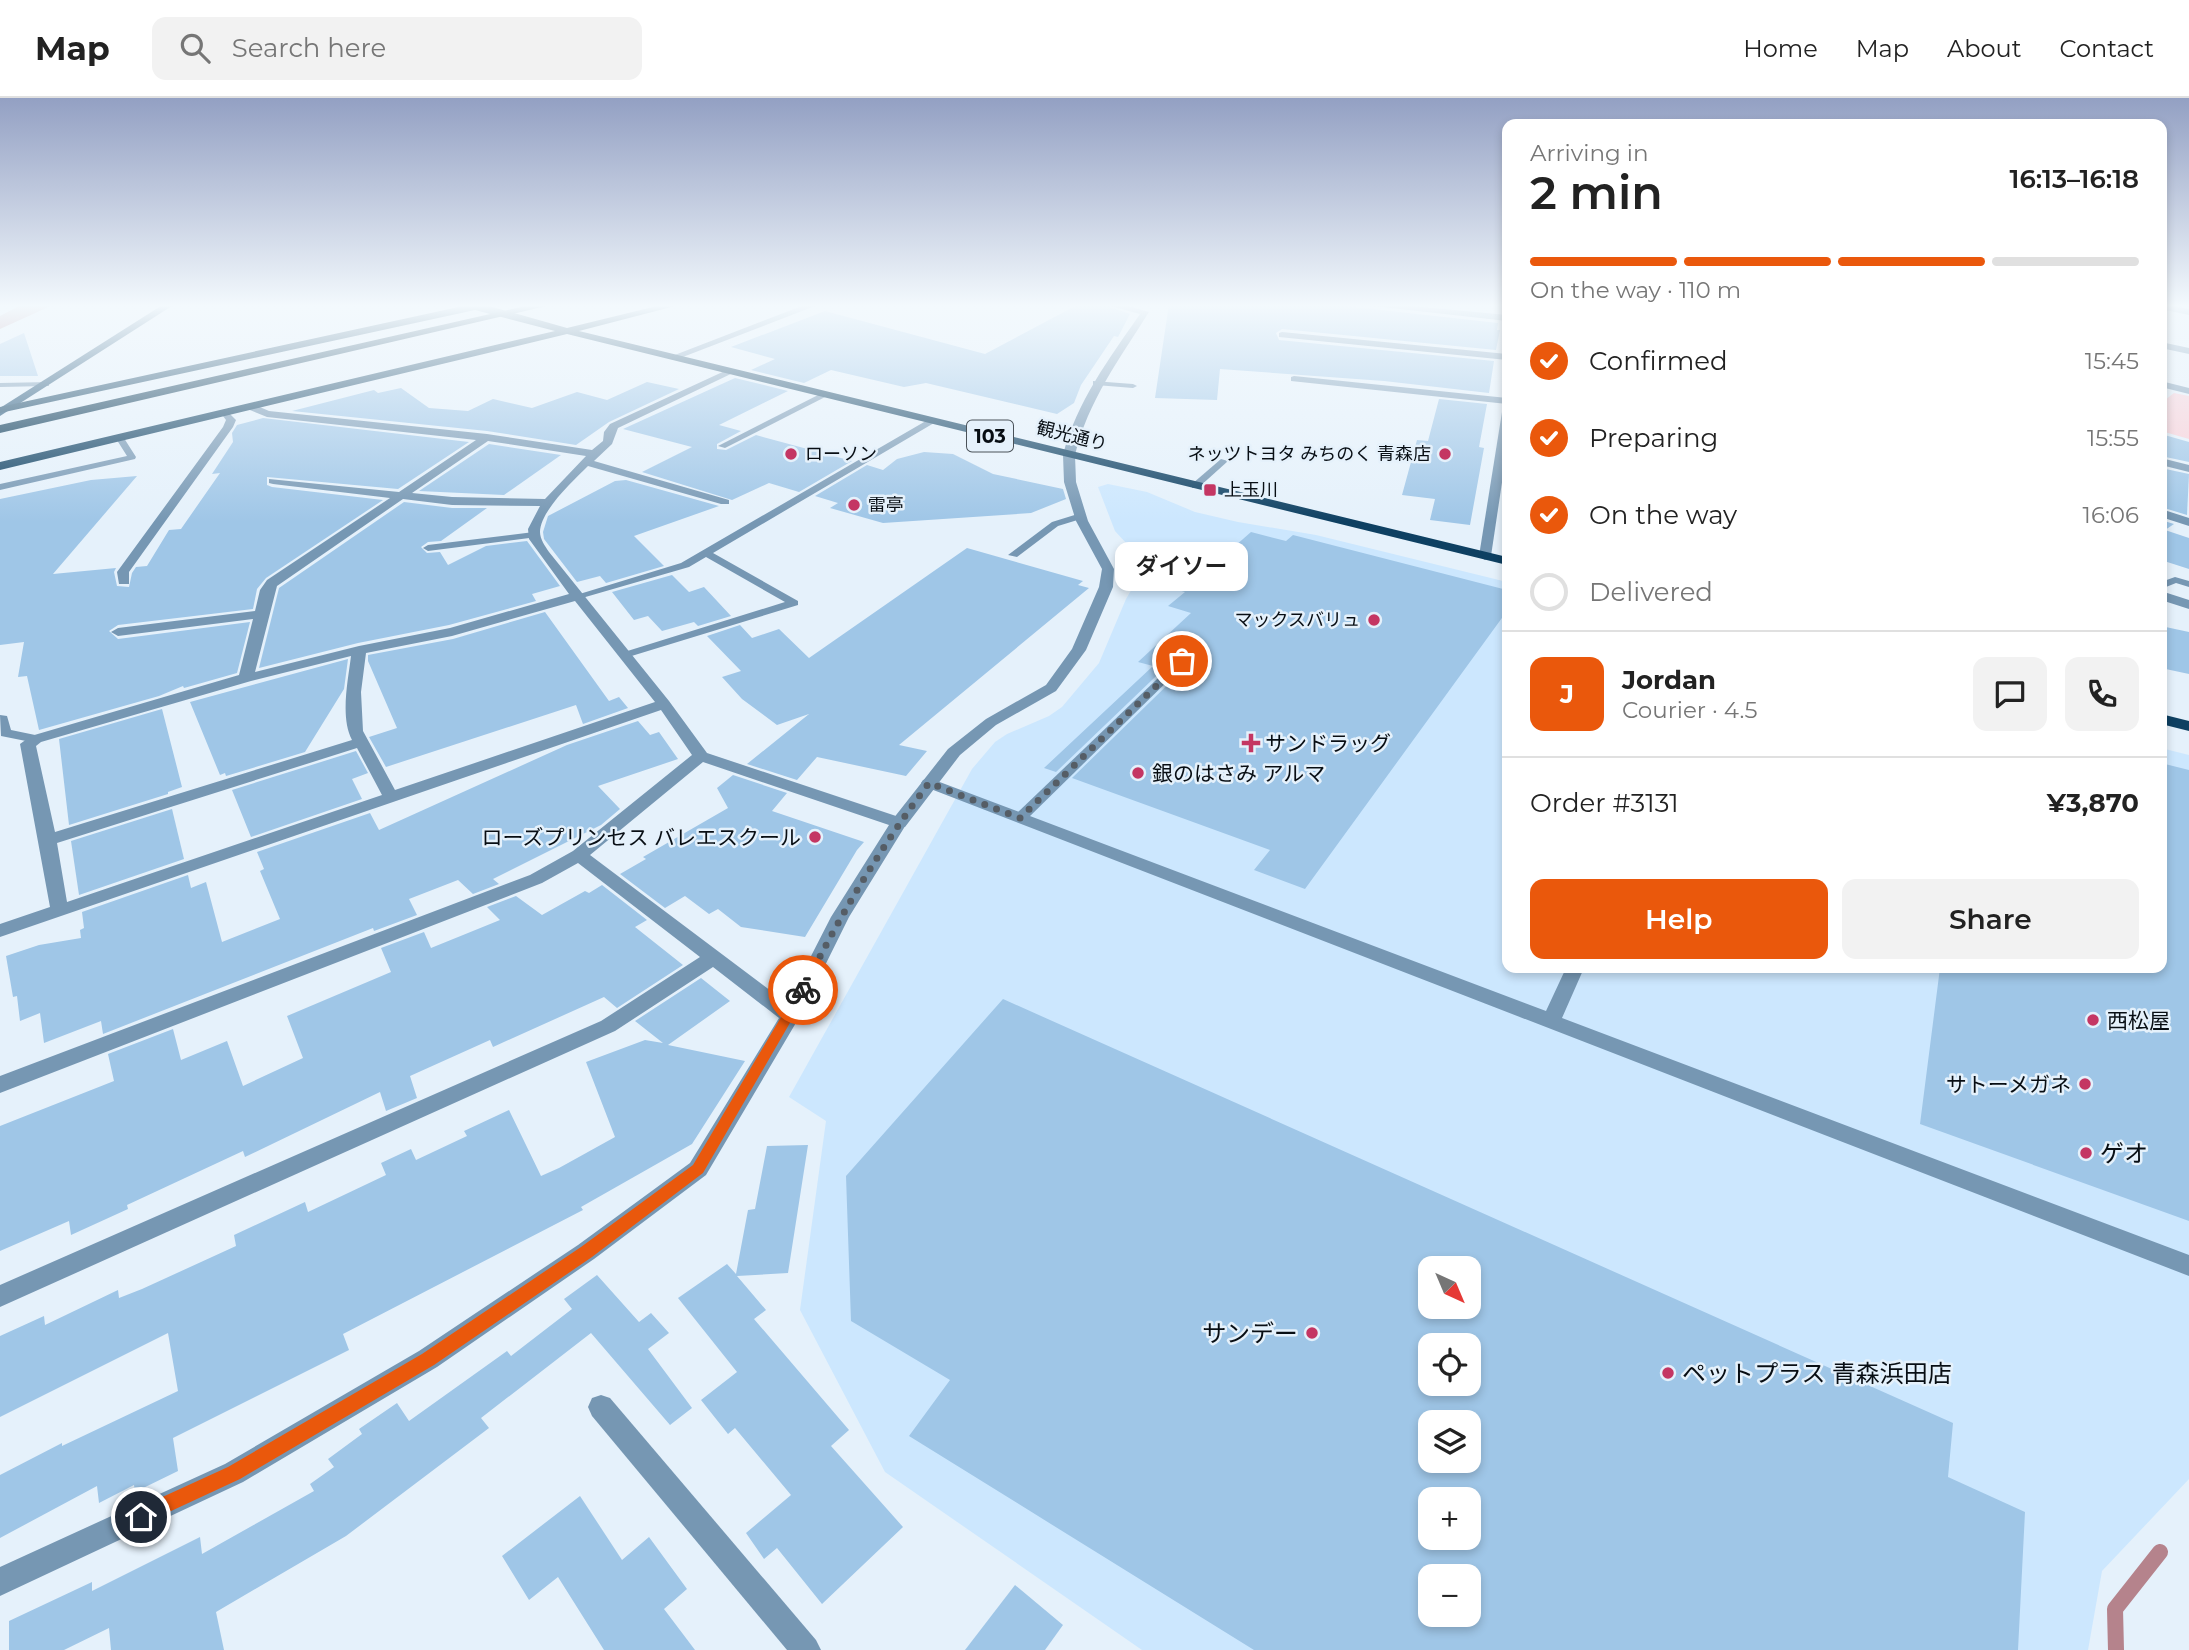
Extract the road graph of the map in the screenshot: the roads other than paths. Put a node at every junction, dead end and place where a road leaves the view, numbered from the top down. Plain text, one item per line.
1 (58, 376) edge
2 (157, 376) edge
3 (231, 376) edge
4 (373, 376) edge
5 (722, 376) edge
6 (750, 376) edge
7 (1101, 376) edge
8 (1294, 379) dead end
9 (1096, 383) junction
10 (46, 384) junction
11 (0, 385) edge
12 (1133, 386) dead end
13 (2167, 386) edge
14 (2189, 391) edge
15 (825, 395) junction
16 (1502, 400) edge
17 (249, 406) junction
18 (3, 411) edge
19 (225, 412) junction
20 (930, 421) junction
21 (0, 429) edge
22 (119, 438) junction
23 (487, 438) junction
24 (1502, 445) edge
25 (722, 446) dead end
26 (1069, 455) junction
27 (590, 458) junction
28 (1224, 461) dead end
29 (2167, 463) edge
30 (0, 466) edge
31 (2189, 469) edge
32 (273, 481) dead end
33 (1195, 486) junction
34 (0, 487) edge
35 (399, 496) junction
36 (725, 502) dead end
37 (549, 503) junction
38 (2167, 515) edge
39 (1081, 516) junction
40 (2189, 522) edge
41 (534, 535) junction
42 (428, 548) dead end
43 (707, 553) junction
44 (1013, 555) dead end
45 (1485, 556) junction
46 (1502, 560) edge
47 (124, 581) dead end
48 (2167, 583) edge
49 (2189, 584) edge
50 (578, 596) junction
51 (2167, 597) edge
52 (2189, 605) edge
53 (261, 614) junction
54 (118, 632) dead end
55 (359, 650) junction
56 (625, 655) junction
57 (1182, 661) dead end
58 (246, 678) junction
59 (664, 704) junction
60 (0, 719) edge
61 (2167, 720) edge
62 (2189, 726) edge
63 (36, 738) junction
64 (361, 742) junction
65 (701, 756) junction
66 (929, 783) junction
67 (391, 797) junction
68 (1020, 818) junction
69 (899, 823) junction
70 (48, 840) junction
71 (579, 855) junction
72 (59, 910) junction
73 (0, 931) edge
74 (712, 959) junction
75 (1573, 973) edge
76 (790, 1016) junction
77 (1551, 1021) junction
78 (0, 1085) edge
79 (2189, 1266) edge
80 (0, 1296) edge
81 (601, 1408) dead end
82 (0, 1582) edge
83 (806, 1650) edge

1 - 10 main road
2 - 18 highway
3 - 21 highway
4 - 17 highway
5 - 27 street
6 - 15 highway, 観光通り / 103
7 - 9 street
8 - 16 street
9 - 12 lane
9 - 26 street
10 - 11 lane
10 - 18 main road
13 - 14 street
15 - 20 highway, 観光通り / 103
15 - 25 lane
17 - 19 highway
17 - 23 street
19 - 22 highway
19 - 47 street
20 - 26 highway, 観光通り / 103
20 - 43 lane
22 - 30 highway
22 - 34 lane
23 - 27 street
23 - 35 street
24 - 45 street
26 - 33 highway, 観光通り / 103
26 - 39 street
27 - 36 street
27 - 37 street
28 - 33 lane
29 - 31 street
32 - 35 street
33 - 45 highway, 観光通り / 103
35 - 37 street
35 - 53 street
37 - 41 street
38 - 40 street
39 - 44 lane
39 - 66 street
41 - 42 lane
41 - 50 street
43 - 50 lane
43 - 56 lane
45 - 46 highway, 観光通り / 103
48 - 49 lane
50 - 55 street
50 - 56 street
51 - 52 street
53 - 54 street
53 - 58 street
55 - 58 street
55 - 64 street
56 - 59 street
57 - 68 lane
58 - 63 street
59 - 65 street
59 - 67 street
60 - 63 lane
61 - 62 highway
63 - 70 street
64 - 67 street
64 - 70 street
65 - 69 street
65 - 71 street
66 - 68 street
66 - 69 street
67 - 72 street
68 - 77 street
69 - 76 street
70 - 72 street
71 - 74 street
71 - 78 street
72 - 73 street
74 - 76 street
74 - 80 street
75 - 77 street
76 - 82 street
77 - 79 street
81 - 83 street

